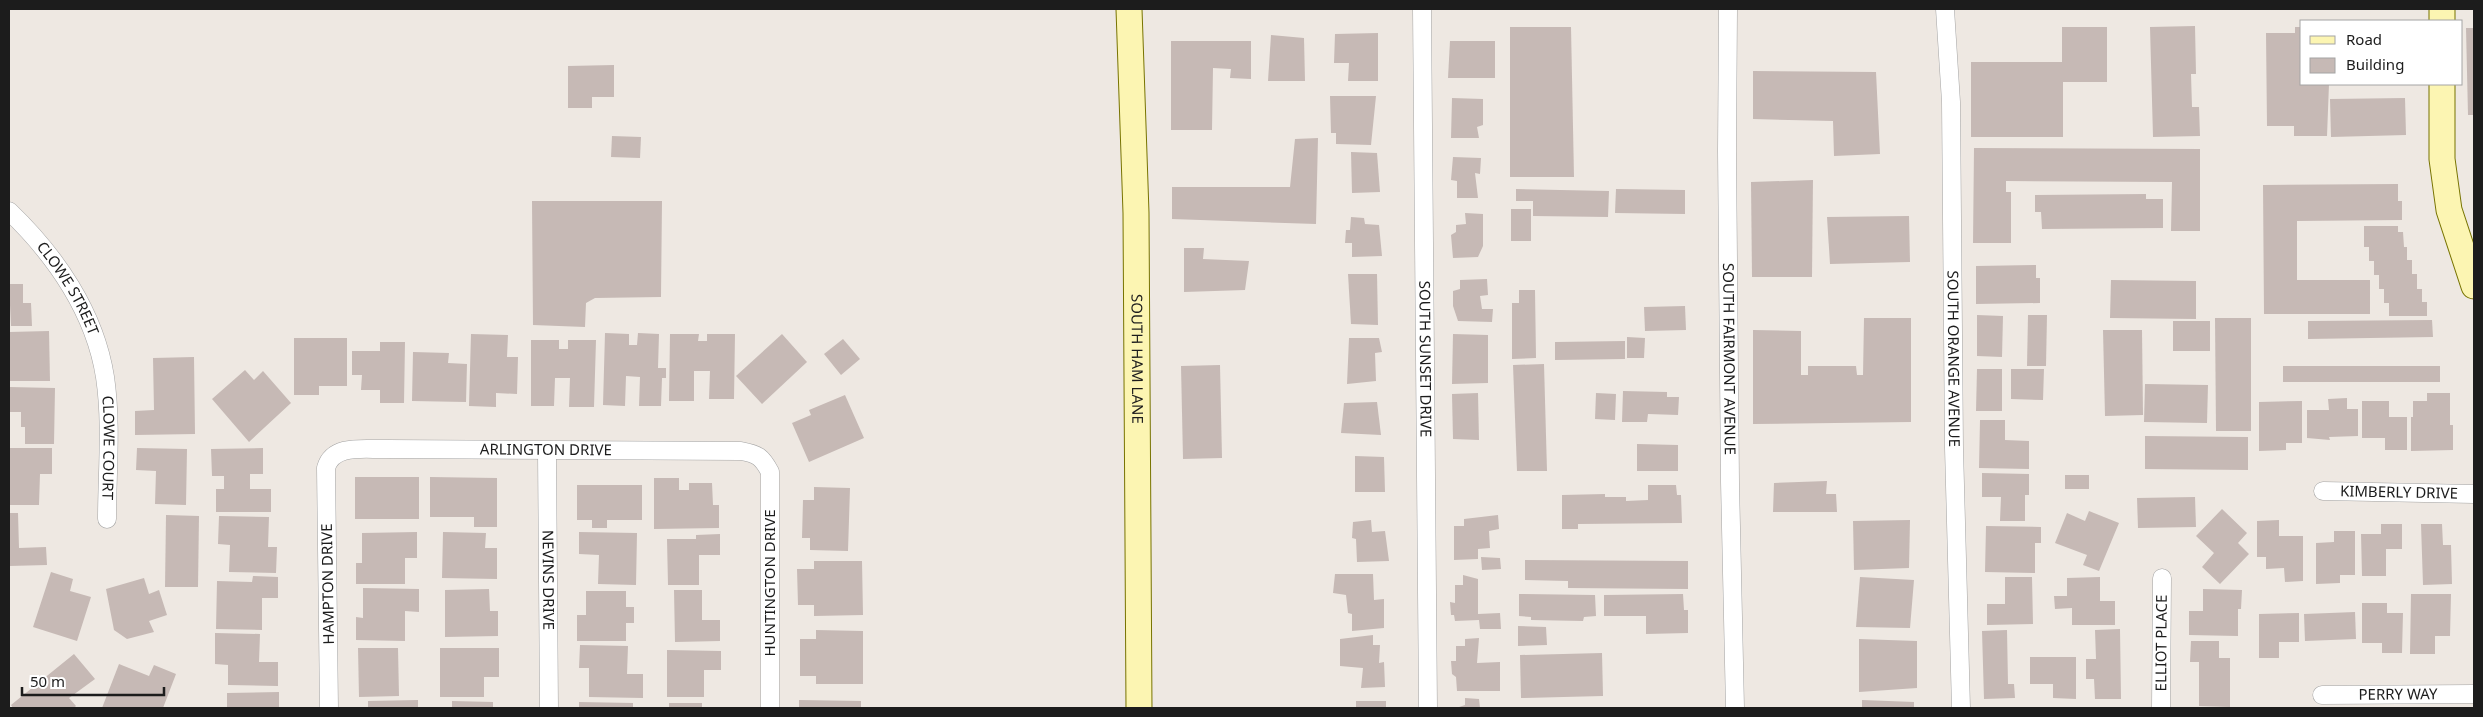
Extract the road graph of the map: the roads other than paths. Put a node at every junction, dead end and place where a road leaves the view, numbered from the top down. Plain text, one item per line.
1 (1129, 9) edge
2 (1422, 9) edge
3 (1728, 9) edge
4 (1945, 9) edge
5 (2442, 85) edge
6 (9, 211) edge
7 (2474, 286) edge
8 (105, 376) joint
9 (547, 452) junction
10 (763, 458) joint
11 (328, 459) joint
12 (2323, 491) dead end
13 (2474, 494) edge
14 (107, 519) dead end
15 (2162, 578) dead end
16 (2474, 694) edge
17 (2322, 695) dead end
18 (329, 708) edge
19 (549, 708) edge
20 (770, 708) edge
21 (1139, 708) edge
22 (1428, 708) edge
23 (1735, 708) edge
24 (1961, 708) edge
25 (2161, 708) edge

1 - 21 main road, SOUTH HAM LANE
2 - 22 street, SOUTH SUNSET DRIVE
3 - 23 street, SOUTH FAIRMONT AVENUE
4 - 24 street, SOUTH ORANGE AVENUE
5 - 7 main road
6 - 8 street, CLOWE STREET
8 - 14 street, CLOWE COURT
9 - 10 street, ARLINGTON DRIVE
9 - 11 street, ARLINGTON DRIVE
9 - 19 street, NEVINS DRIVE
10 - 20 street, HUNTINGTON DRIVE
11 - 18 street, HAMPTON DRIVE
12 - 13 street, KIMBERLY DRIVE
15 - 25 street, ELLIOT PLACE
16 - 17 street, PERRY WAY

